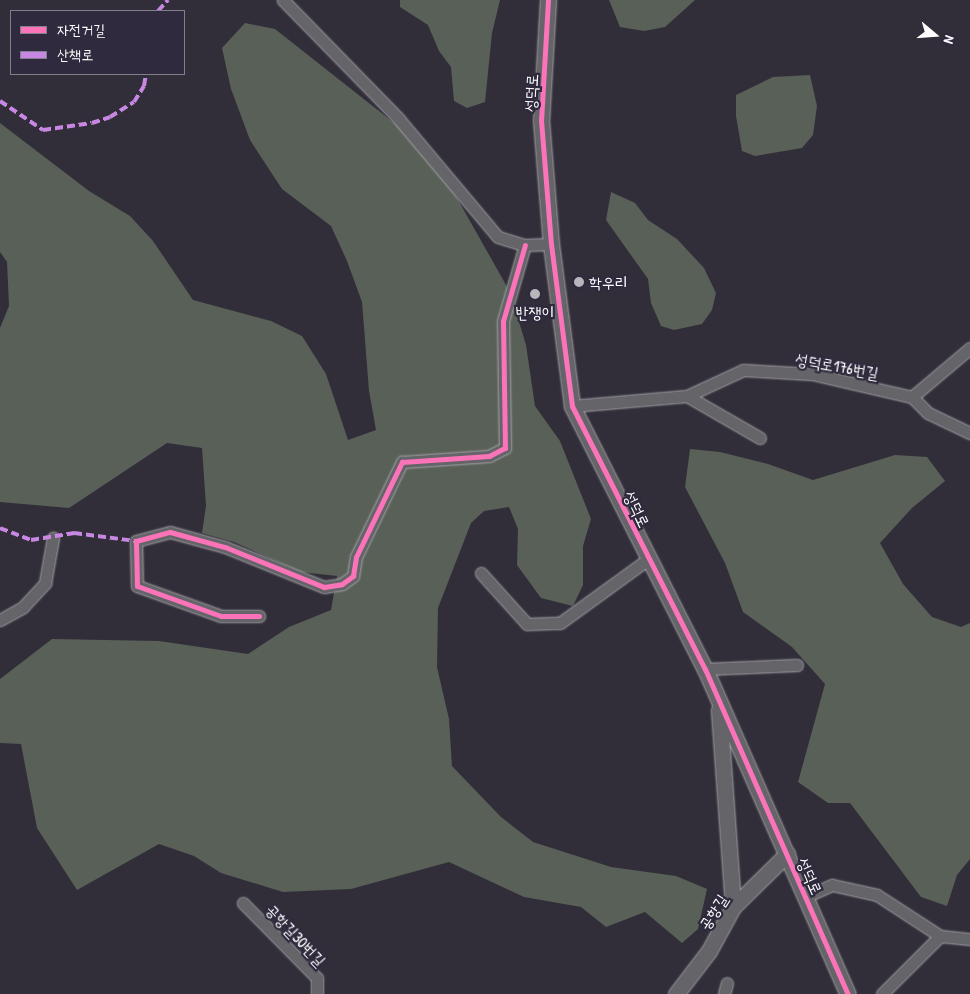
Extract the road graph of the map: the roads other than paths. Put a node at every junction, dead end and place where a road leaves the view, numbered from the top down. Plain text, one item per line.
1 (283, 0) edge
2 (548, 0) edge
3 (551, 244) junction
4 (525, 246) junction
5 (970, 348) edge
6 (687, 396) junction
7 (912, 397) junction
8 (572, 406) junction
9 (970, 433) edge
10 (760, 438) dead end
11 (53, 538) dead end
12 (648, 559) junction
13 (481, 573) dead end
14 (260, 616) dead end
15 (0, 620) edge
16 (797, 665) dead end
17 (705, 669) junction
18 (718, 699) junction
19 (786, 854) junction
20 (805, 897) junction
21 (243, 903) dead end
22 (733, 907) junction
23 (940, 936) junction
24 (970, 939) edge
25 (316, 994) edge
26 (676, 994) edge
27 (848, 994) edge
28 (882, 994) edge

1 - 4 street
2 - 3 street, 성덕로
3 - 4 street
3 - 8 street, 성덕로
4 - 14 street
5 - 7 street
6 - 7 street, 성덕로176번길
6 - 8 street, 성덕로176번길
6 - 10 street
7 - 9 street
8 - 12 street, 성덕로
11 - 15 street
12 - 13 street
12 - 17 street, 성덕로
16 - 17 street
17 - 18 street, 성덕로
18 - 19 street, 성덕로
18 - 22 street
19 - 20 street, 성덕로
19 - 22 street, 공항길
20 - 23 street
20 - 27 street, 성덕로
21 - 25 street, 공항길30번길
22 - 26 street, 공항길
23 - 24 street
23 - 28 street

